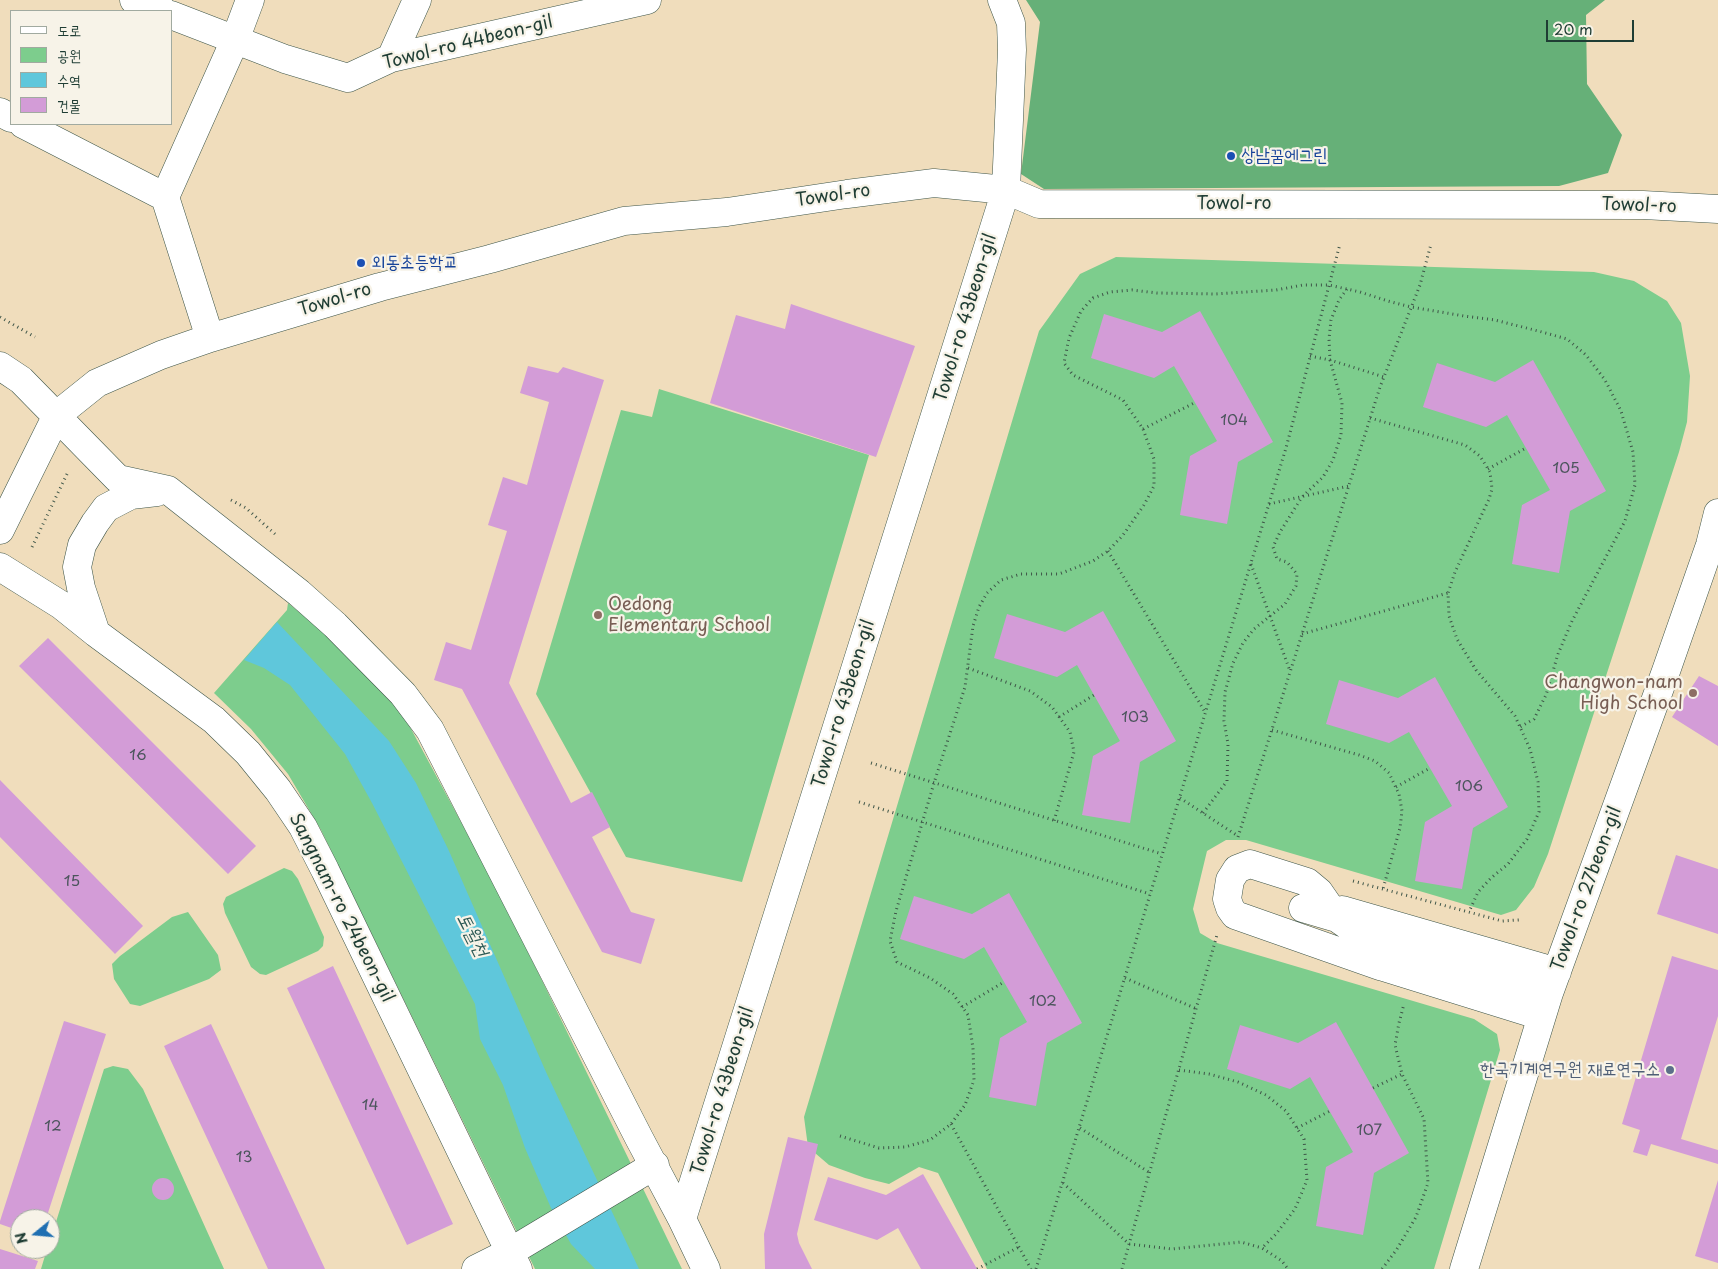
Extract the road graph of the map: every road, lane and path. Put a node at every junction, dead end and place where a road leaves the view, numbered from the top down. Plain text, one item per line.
1 (134, 0) edge
2 (250, 0) edge
3 (417, 0) edge
4 (647, 0) edge
5 (1002, 0) edge
6 (160, 10) edge
7 (172, 14) edge
8 (235, 40) junction
9 (391, 58) junction
10 (25, 125) edge
11 (1006, 190) junction
12 (165, 197) junction
13 (1718, 210) edge
14 (1340, 244) dead end
15 (1431, 244) dead end
16 (1329, 285) junction
17 (1347, 289) junction
18 (1411, 307) junction
19 (0, 318) edge
20 (35, 337) dead end
21 (210, 338) junction
22 (1310, 356) junction
23 (1330, 360) junction
24 (0, 366) edge
25 (1384, 377) junction
26 (1196, 402) dead end
27 (56, 415) junction
28 (1370, 418) junction
29 (1143, 429) junction
30 (1526, 448) dead end
31 (1488, 469) junction
32 (68, 472) dead end
33 (1349, 486) junction
34 (168, 490) junction
35 (1302, 497) junction
36 (1269, 504) junction
37 (1718, 513) edge
38 (0, 530) edge
39 (32, 547) dead end
40 (1108, 551) junction
41 (1250, 564) junction
42 (0, 567) edge
43 (1448, 593) junction
44 (1270, 618) junction
45 (96, 632) junction
46 (1302, 634) junction
47 (968, 668) junction
48 (1290, 671) junction
49 (1094, 695) dead end
50 (1205, 712) junction
51 (1059, 717) junction
52 (1520, 727) junction
53 (1272, 730) junction
54 (871, 763) dead end
55 (1430, 768) dead end
56 (934, 783) junction
57 (1396, 787) junction
58 (1180, 798) junction
59 (859, 802) dead end
60 (1204, 813) junction
61 (1054, 821) junction
62 (923, 822) junction
63 (1238, 836) junction
64 (1236, 842) dead end
65 (1162, 854) junction
66 (1346, 879) dead end
67 (1383, 889) junction
68 (1150, 894) junction
69 (1468, 912) junction
70 (1317, 913) junction
71 (1519, 920) dead end
72 (1220, 928) dead end
73 (1380, 966) junction
74 (1125, 978) junction
75 (1004, 982) dead end
76 (1549, 994) junction
77 (1406, 1000) dead end
78 (962, 1007) junction
79 (1197, 1009) junction
80 (1179, 1070) junction
81 (1402, 1074) junction
82 (1372, 1088) dead end
83 (1330, 1111) dead end
84 (951, 1124) junction
85 (1080, 1128) junction
86 (1297, 1128) junction
87 (840, 1136) dead end
88 (655, 1166) junction
89 (1150, 1173) junction
90 (1062, 1183) junction
91 (682, 1218) junction
92 (1129, 1244) junction
93 (1019, 1247) junction
94 (1262, 1248) junction
95 (514, 1260) edge
96 (476, 1269) edge
97 (706, 1269) edge
98 (977, 1269) edge
99 (1031, 1269) edge
100 (1036, 1269) edge
101 (1122, 1269) edge
102 (1288, 1269) edge
103 (1382, 1269) edge
104 (1464, 1269) edge

1 - 6 street
2 - 8 street
3 - 9 street
4 - 9 street, Towol-ro 44beon-gil
5 - 11 street
7 - 8 street, Towol-ro 44beon-gil
8 - 9 street, Towol-ro 44beon-gil
8 - 12 street
10 - 12 street
11 - 13 street, Towol-ro
11 - 21 street, Towol-ro
11 - 91 street, Towol-ro 43beon-gil
12 - 21 street
14 - 16 path
15 - 18 path
16 - 17 path
16 - 22 path
16 - 29 path
17 - 18 path
17 - 23 path
18 - 25 path
18 - 52 path
19 - 20 path
21 - 27 street, Towol-ro
22 - 23 path
22 - 36 path
23 - 25 path
23 - 35 path
24 - 27 street
25 - 28 path
26 - 29 path
27 - 34 street
27 - 38 street
28 - 31 path
28 - 33 path
29 - 40 path
30 - 31 path
31 - 43 path
32 - 39 path
33 - 35 path
33 - 46 path
34 - 45 street
34 - 88 street, Towol-ro 43beon-gil
35 - 36 path
35 - 44 path
36 - 41 path
37 - 76 street, Towol-ro 27beon-gil
40 - 47 path
40 - 50 path
41 - 44 path
41 - 50 path
42 - 45 street, Sangnam-ro 24beon-gil
43 - 46 path
43 - 52 path
44 - 48 path
44 - 60 path
45 - 95 street, Sangnam-ro 24beon-gil
46 - 48 path
47 - 51 path
47 - 56 path
48 - 53 path
49 - 51 path
50 - 58 path
51 - 61 path
52 - 69 path
53 - 57 path
53 - 63 path
54 - 56 path
55 - 57 path
56 - 61 path
56 - 62 path
57 - 67 path
58 - 60 path
58 - 65 path
59 - 62 path
60 - 63 path
61 - 65 path
62 - 68 path
62 - 78 path
63 - 64 path
65 - 68 path
66 - 67 path
67 - 69 path
68 - 74 path
69 - 71 path
70 - 73 street
70 - 73 street
70 - 76 street
72 - 79 path
73 - 76 street
74 - 79 path
74 - 85 path
75 - 78 path
76 - 104 street, Towol-ro 27beon-gil
77 - 81 path
78 - 84 path
79 - 80 path
80 - 86 path
80 - 89 path
81 - 82 path
81 - 103 path
83 - 86 path
84 - 87 path
84 - 93 path
85 - 89 path
85 - 90 path
86 - 94 path
88 - 91 street, Towol-ro 43beon-gil
88 - 95 street
89 - 92 path
90 - 92 path
90 - 100 path
91 - 97 street, Towol-ro 43beon-gil
92 - 94 path
92 - 101 path
93 - 98 path
93 - 99 path
94 - 102 path
95 - 96 street

